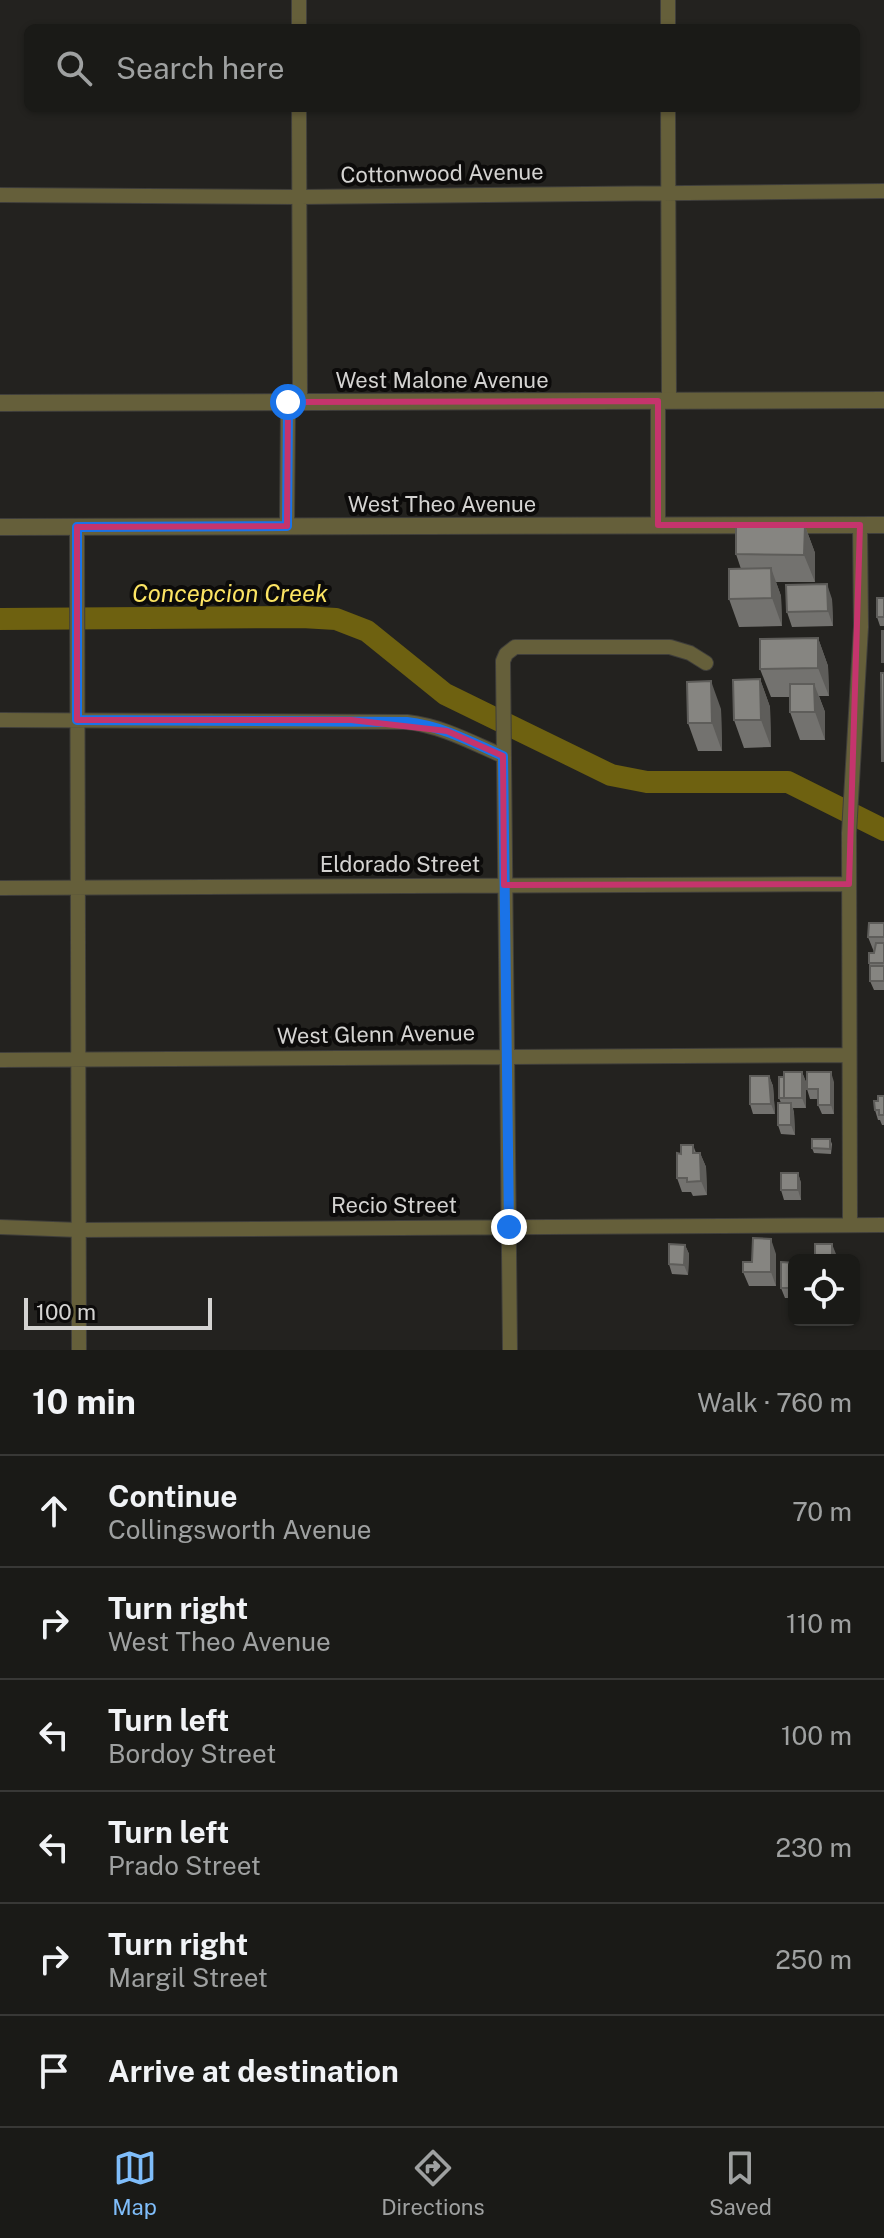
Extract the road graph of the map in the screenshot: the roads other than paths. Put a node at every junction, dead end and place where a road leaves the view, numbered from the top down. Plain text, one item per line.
1 (299, 0) edge
2 (668, 0) edge
3 (299, 24) edge
4 (668, 24) edge
5 (299, 112) edge
6 (668, 112) edge
7 (884, 191) edge
8 (668, 192) junction
9 (0, 195) edge
10 (300, 197) junction
11 (884, 400) edge
12 (664, 401) junction
13 (294, 402) junction
14 (0, 403) edge
15 (658, 525) junction
16 (860, 525) junction
17 (884, 525) edge
18 (287, 526) junction
19 (0, 527) edge
20 (77, 527) junction
21 (706, 663) dead end
22 (0, 720) edge
23 (77, 720) junction
24 (503, 749) junction
25 (849, 884) junction
26 (504, 885) junction
27 (0, 888) edge
28 (78, 888) junction
29 (506, 1055) junction
30 (849, 1055) junction
31 (0, 1060) edge
32 (78, 1060) junction
33 (850, 1225) junction
34 (884, 1225) edge
35 (0, 1227) edge
36 (509, 1227) junction
37 (79, 1230) junction
38 (79, 1350) edge
39 (510, 1350) edge

1 - 3 street
2 - 4 street
5 - 10 street
6 - 8 street
7 - 8 street, Cottonwood Avenue
8 - 10 street, Cottonwood Avenue
8 - 12 street
9 - 10 street, Cottonwood Avenue
10 - 13 street
11 - 12 street, West Malone Avenue
12 - 13 street, West Malone Avenue
12 - 15 street
13 - 14 street, West Malone Avenue
13 - 18 street
15 - 16 street, West Theo Avenue
15 - 18 street, West Theo Avenue
16 - 17 street, West Theo Avenue
16 - 25 street
18 - 20 street, West Theo Avenue
19 - 20 street, West Theo Avenue
20 - 23 street
21 - 24 street
22 - 23 street
23 - 24 street
23 - 28 street
24 - 26 street
25 - 26 street, Eldorado Street
25 - 30 street
26 - 28 street, Eldorado Street
26 - 29 street
27 - 28 street, Eldorado Street
28 - 32 street
29 - 30 street, West Glenn Avenue
29 - 32 street, West Glenn Avenue
29 - 36 street
30 - 33 street
31 - 32 street, West Glenn Avenue
32 - 37 street
33 - 34 street, Recio Street
33 - 36 street, Recio Street
35 - 37 street, Recio Street
36 - 37 street, Recio Street
36 - 39 street
37 - 38 street

